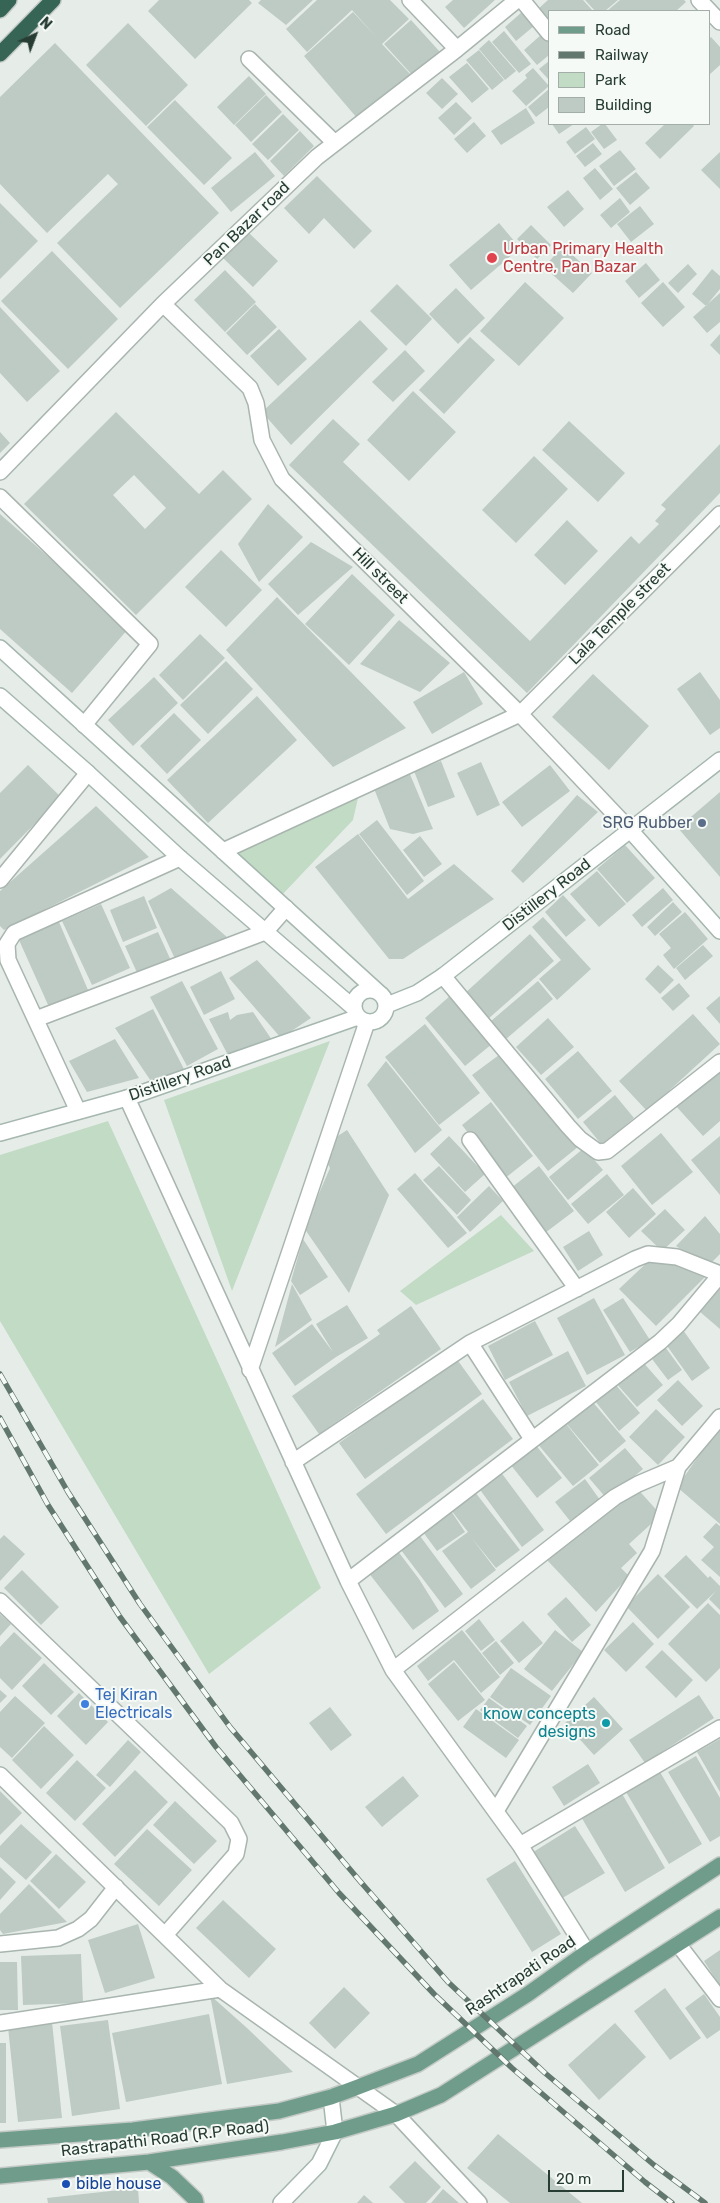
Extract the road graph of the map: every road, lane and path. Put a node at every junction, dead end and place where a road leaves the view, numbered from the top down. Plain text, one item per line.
1 (10, 0) edge
2 (52, 0) edge
3 (410, 0) edge
4 (517, 0) edge
5 (522, 0) edge
6 (699, 0) edge
7 (0, 10) edge
8 (709, 10) edge
9 (710, 12) edge
10 (720, 22) edge
11 (548, 32) edge
12 (457, 49) junction
13 (0, 54) edge
14 (249, 59) dead end
15 (335, 143) junction
16 (164, 304) junction
17 (0, 472) edge
18 (0, 497) edge
19 (720, 514) edge
20 (0, 648) edge
21 (0, 696) edge
22 (520, 714) junction
23 (84, 725) junction
24 (720, 760) edge
25 (88, 773) junction
26 (630, 830) junction
27 (223, 851) junction
28 (180, 858) junction
29 (0, 880) edge
30 (286, 908) junction
31 (720, 931) edge
32 (266, 932) junction
33 (444, 976) junction
34 (383, 999) junction
35 (360, 1016) junction
36 (36, 1019) junction
37 (720, 1062) edge
38 (127, 1098) junction
39 (78, 1111) junction
40 (0, 1133) edge
41 (470, 1140) dead end
42 (720, 1274) edge
43 (576, 1289) junction
44 (470, 1343) junction
45 (250, 1370) junction
46 (720, 1417) edge
47 (532, 1440) junction
48 (293, 1462) junction
49 (678, 1467) junction
50 (348, 1581) junction
51 (0, 1601) edge
52 (393, 1670) junction
53 (720, 1728) edge
54 (0, 1774) edge
55 (496, 1810) junction
56 (520, 1845) junction
57 (720, 1865) edge
58 (116, 1887) junction
59 (720, 1917) edge
60 (165, 1936) junction
61 (0, 1944) edge
62 (678, 1944) junction
63 (587, 1952) junction
64 (220, 1989) junction
65 (720, 1999) edge
66 (0, 2023) edge
67 (358, 2087) junction
68 (331, 2097) junction
69 (396, 2114) junction
70 (335, 2132) junction
71 (0, 2140) edge
72 (150, 2162) junction
73 (0, 2176) edge
74 (196, 2203) edge
75 (281, 2203) edge
76 (479, 2203) edge

1 - 7 highway
2 - 13 highway
3 - 12 street
4 - 12 street, Pan Bazar road
5 - 11 street
6 - 8 street
9 - 10 street
12 - 15 street, Pan Bazar road
14 - 15 street
15 - 16 street, Pan Bazar road
16 - 17 street, Pan Bazar road
16 - 22 street, Hill street
18 - 23 street
19 - 22 street, Lala Temple street
20 - 23 street
21 - 25 street
22 - 26 street, Hill street
22 - 27 street
23 - 27 street
24 - 26 street, Distillery Road
25 - 28 street
25 - 29 street
26 - 31 street, Hill street
26 - 33 street, Distillery Road
27 - 30 street
28 - 32 street
28 - 36 street
30 - 32 street
30 - 34 street
32 - 35 street
32 - 36 street
33 - 34 street, Distillery Road
33 - 37 street
34 - 35 street, Distillery Road
34 - 35 street, Distillery Road
35 - 38 street, Distillery Road
35 - 45 street
36 - 39 street
38 - 39 street, Distillery Road
38 - 45 street
39 - 40 street, Distillery Road
41 - 43 street
42 - 43 street
42 - 47 street
43 - 44 street
44 - 47 street
44 - 48 street
45 - 48 street
46 - 49 street
47 - 50 street
48 - 50 street
49 - 52 street
49 - 55 street
50 - 52 street
51 - 60 street
52 - 55 street
53 - 56 street
54 - 58 street
55 - 56 street
56 - 63 street
57 - 63 main road, Rashtrapati Road
58 - 60 street
58 - 61 street
59 - 62 main road
60 - 64 street
62 - 65 street
62 - 69 main road
63 - 67 main road, Rashtrapati Road
64 - 66 street
64 - 67 street
67 - 68 main road, Rashtrapati Road
67 - 69 street
68 - 70 street
68 - 71 main road, Rastrapathi Road (R.P Road)
69 - 70 main road
69 - 76 street
70 - 72 main road, Rastrapathi Road (R.P Road)
70 - 75 street
72 - 73 main road, Rastrapathi Road (R.P Road)
72 - 74 main road

